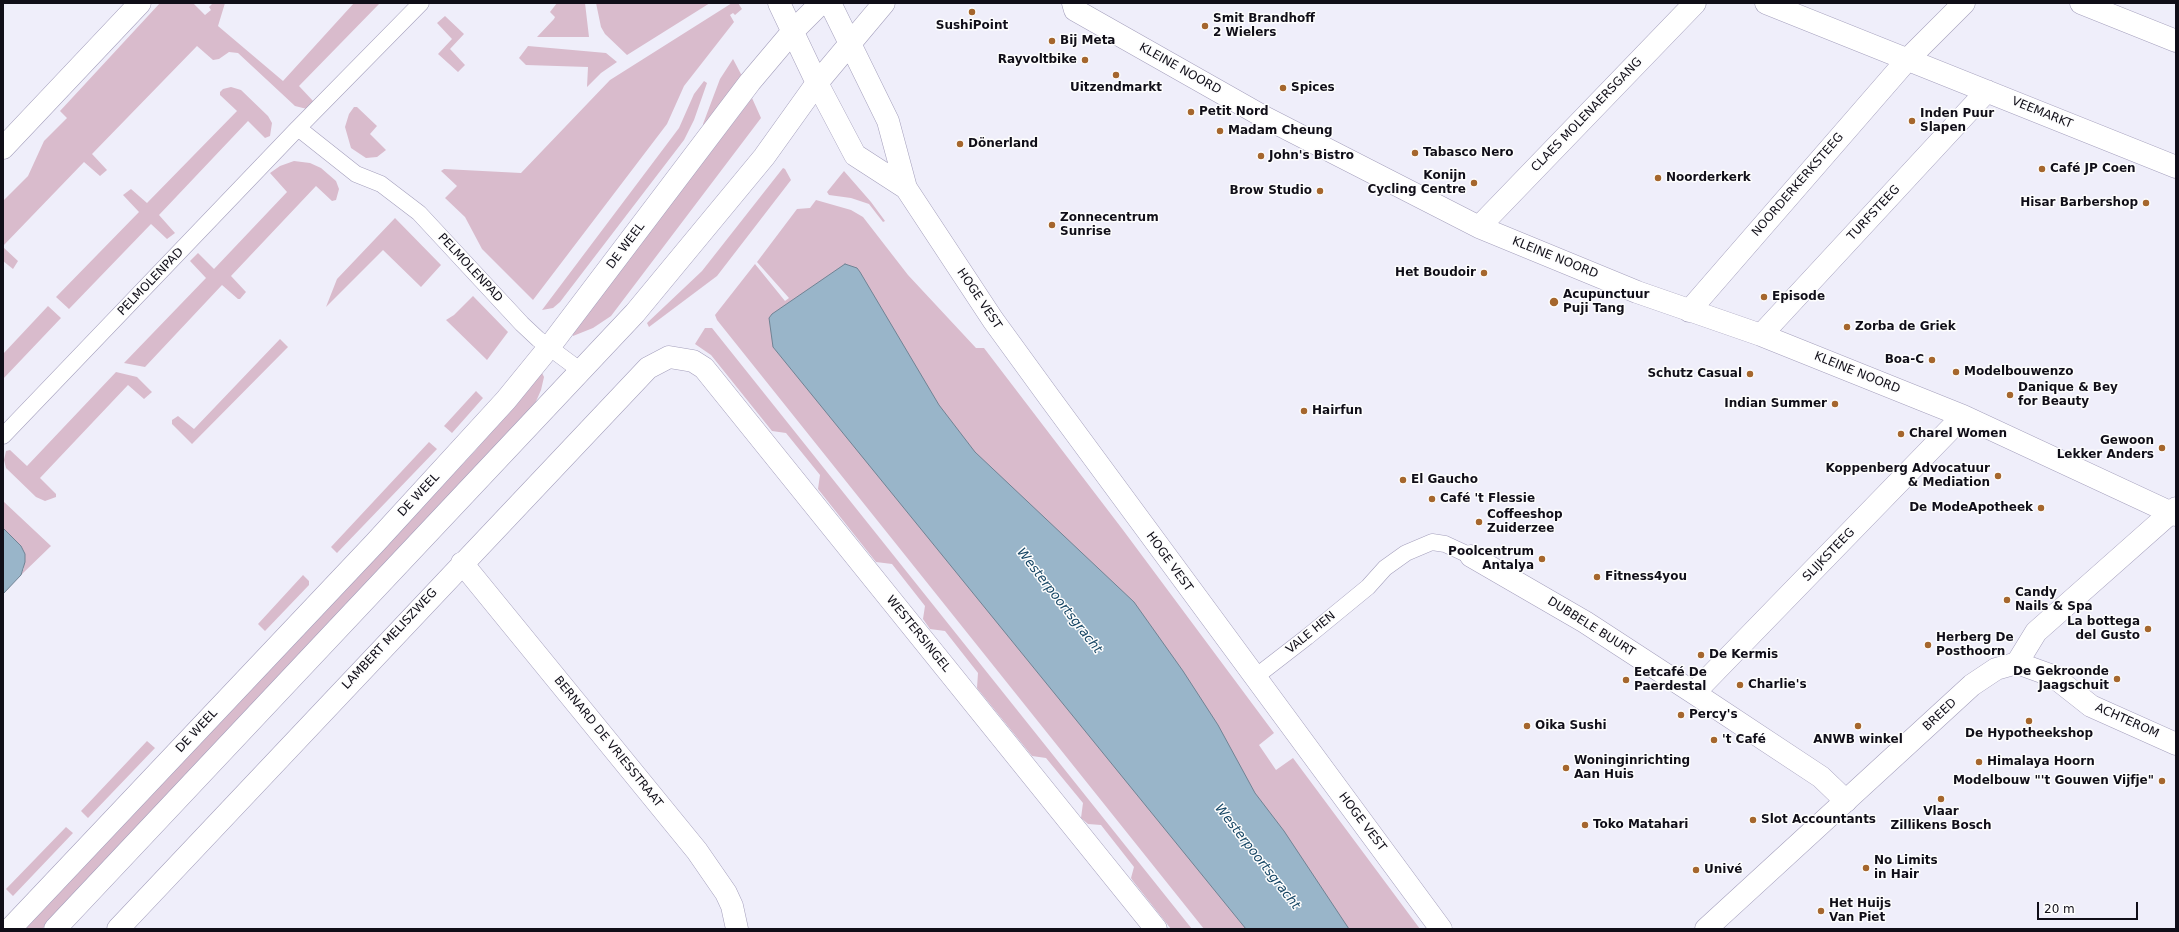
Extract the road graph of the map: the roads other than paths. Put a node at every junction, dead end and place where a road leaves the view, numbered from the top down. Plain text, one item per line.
1 (140, 3) edge
2 (422, 3) edge
3 (779, 3) edge
4 (821, 3) edge
5 (830, 3) edge
6 (884, 3) edge
7 (1073, 3) edge
8 (1694, 3) edge
9 (1766, 3) edge
10 (1964, 3) edge
11 (2081, 3) edge
12 (793, 31) junction
13 (2176, 41) edge
14 (849, 42) junction
15 (1907, 60) junction
16 (817, 83) junction
17 (1987, 91) junction
18 (298, 128) junction
19 (3, 148) edge
20 (2176, 167) edge
21 (906, 188) junction
22 (1479, 228) junction
23 (1689, 311) junction
24 (1761, 335) junction
25 (550, 346) junction
26 (669, 358) joint
27 (581, 371) junction
28 (1963, 416) junction
29 (3, 436) edge
30 (2174, 512) edge
31 (1471, 556) joint
32 (462, 563) junction
33 (1368, 587) joint
34 (2016, 663) junction
35 (1254, 678) junction
36 (1694, 693) junction
37 (2176, 744) edge
38 (1846, 801) junction
39 (10, 929) edge
40 (55, 929) edge
41 (118, 929) edge
42 (737, 929) edge
43 (1156, 929) edge
44 (1441, 929) edge
45 (1706, 929) edge

1 - 19 street
2 - 18 lane, PELMOLENPAD
3 - 12 street, HOGE VEST
4 - 12 street, DE WEEL
5 - 14 street, HOGE VEST
6 - 14 street
7 - 22 street, KLEINE NOORD
8 - 22 street, CLAES MOLENAERSGANG
9 - 15 street, VEEMARKT
10 - 15 street
11 - 13 street
12 - 16 street, HOGE VEST
12 - 25 street, DE WEEL
14 - 16 street
14 - 21 street, HOGE VEST
15 - 17 street, VEEMARKT
15 - 23 street, NOORDERKERKSTEEG
16 - 21 street, HOGE VEST
16 - 27 street
17 - 20 street, VEEMARKT
17 - 24 street, TURFSTEEG
18 - 25 lane, PELMOLENPAD
18 - 29 lane, PELMOLENPAD
21 - 35 street, HOGE VEST
22 - 23 street, KLEINE NOORD
23 - 24 street, KLEINE NOORD
24 - 28 street, KLEINE NOORD
25 - 27 lane, PELMOLENPAD
25 - 39 street, DE WEEL
26 - 32 street, LAMBERT MELISZWEG
26 - 43 street, WESTERSINGEL
27 - 40 street
28 - 30 street, KLEINE NOORD
28 - 36 street, SLIJKSTEEG
30 - 34 street
31 - 33 lane, DUBBELE BUURT
31 - 36 street, DUBBELE BUURT
32 - 41 street, LAMBERT MELISZWEG
32 - 42 street, BERNARD DE VRIESSTRAAT
33 - 35 lane, VALE HEN
34 - 37 street, ACHTEROM
34 - 38 street, BREED
35 - 44 street, HOGE VEST
36 - 38 street, DUBBELE BUURT
38 - 45 street, BREED

